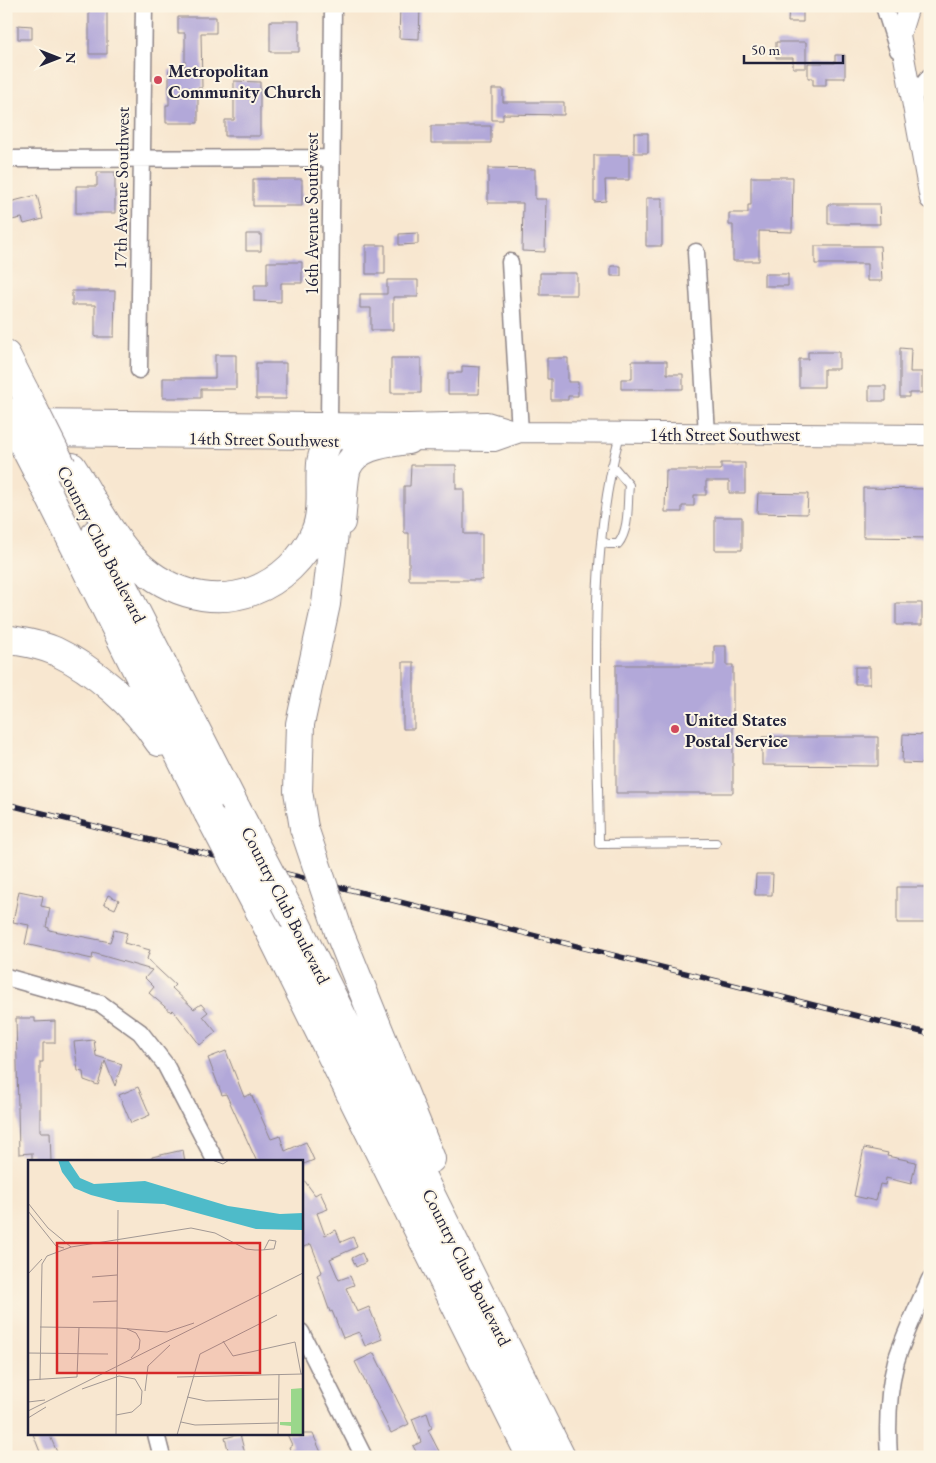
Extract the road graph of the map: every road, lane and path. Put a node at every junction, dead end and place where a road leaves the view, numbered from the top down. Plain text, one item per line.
1 (144, 6) edge
2 (333, 6) edge
3 (884, 6) edge
4 (909, 6) edge
5 (905, 74) junction
6 (930, 76) edge
7 (912, 98) junction
8 (142, 158) junction
9 (331, 158) junction
10 (6, 159) edge
11 (930, 199) edge
12 (696, 252) dead end
13 (510, 262) dead end
14 (6, 355) edge
15 (139, 370) dead end
16 (6, 411) edge
17 (6, 419) edge
18 (329, 430) junction
19 (520, 432) junction
20 (620, 433) junction
21 (706, 434) junction
22 (930, 434) edge
23 (6, 436) edge
24 (408, 440) junction
25 (612, 464) junction
26 (57, 467) junction
27 (600, 541) junction
28 (331, 562) junction
29 (6, 639) edge
30 (208, 813) junction
31 (716, 843) dead end
32 (6, 977) edge
33 (215, 1160) edge
34 (463, 1257) junction
35 (930, 1279) edge
36 (302, 1334) edge
37 (157, 1436) edge
38 (162, 1457) edge
39 (364, 1457) edge
40 (531, 1457) edge
41 (562, 1457) edge
42 (889, 1457) edge

1 - 8 street, 17th Avenue Southwest
2 - 9 street, 16th Avenue Southwest
3 - 5 street
4 - 5 street
5 - 7 street
6 - 7 street
7 - 11 street
8 - 9 street
8 - 10 street
8 - 15 street, 17th Avenue Southwest
9 - 18 street, 16th Avenue Southwest
12 - 21 street
13 - 19 street
14 - 26 highway, Country Club Boulevard, bridge
16 - 26 highway, Country Club Boulevard, bridge
17 - 18 street, 14th Street Southwest
18 - 19 street, 14th Street Southwest
18 - 23 street, 14th Street Southwest
18 - 24 street, 14th Street Southwest
18 - 26 highway
18 - 28 highway
19 - 20 street, 14th Street Southwest
19 - 24 street, 14th Street Southwest
20 - 21 street, 14th Street Southwest
20 - 25 lane
21 - 22 street, 14th Street Southwest
24 - 28 highway
25 - 27 lane
25 - 27 lane
26 - 30 highway, Country Club Boulevard
26 - 34 highway, Country Club Boulevard, bridge
27 - 31 lane
28 - 34 highway, bridge
29 - 30 highway
30 - 40 highway, Country Club Boulevard, bridge
32 - 33 street
34 - 41 highway, Country Club Boulevard
35 - 42 street
36 - 39 street
37 - 38 street

